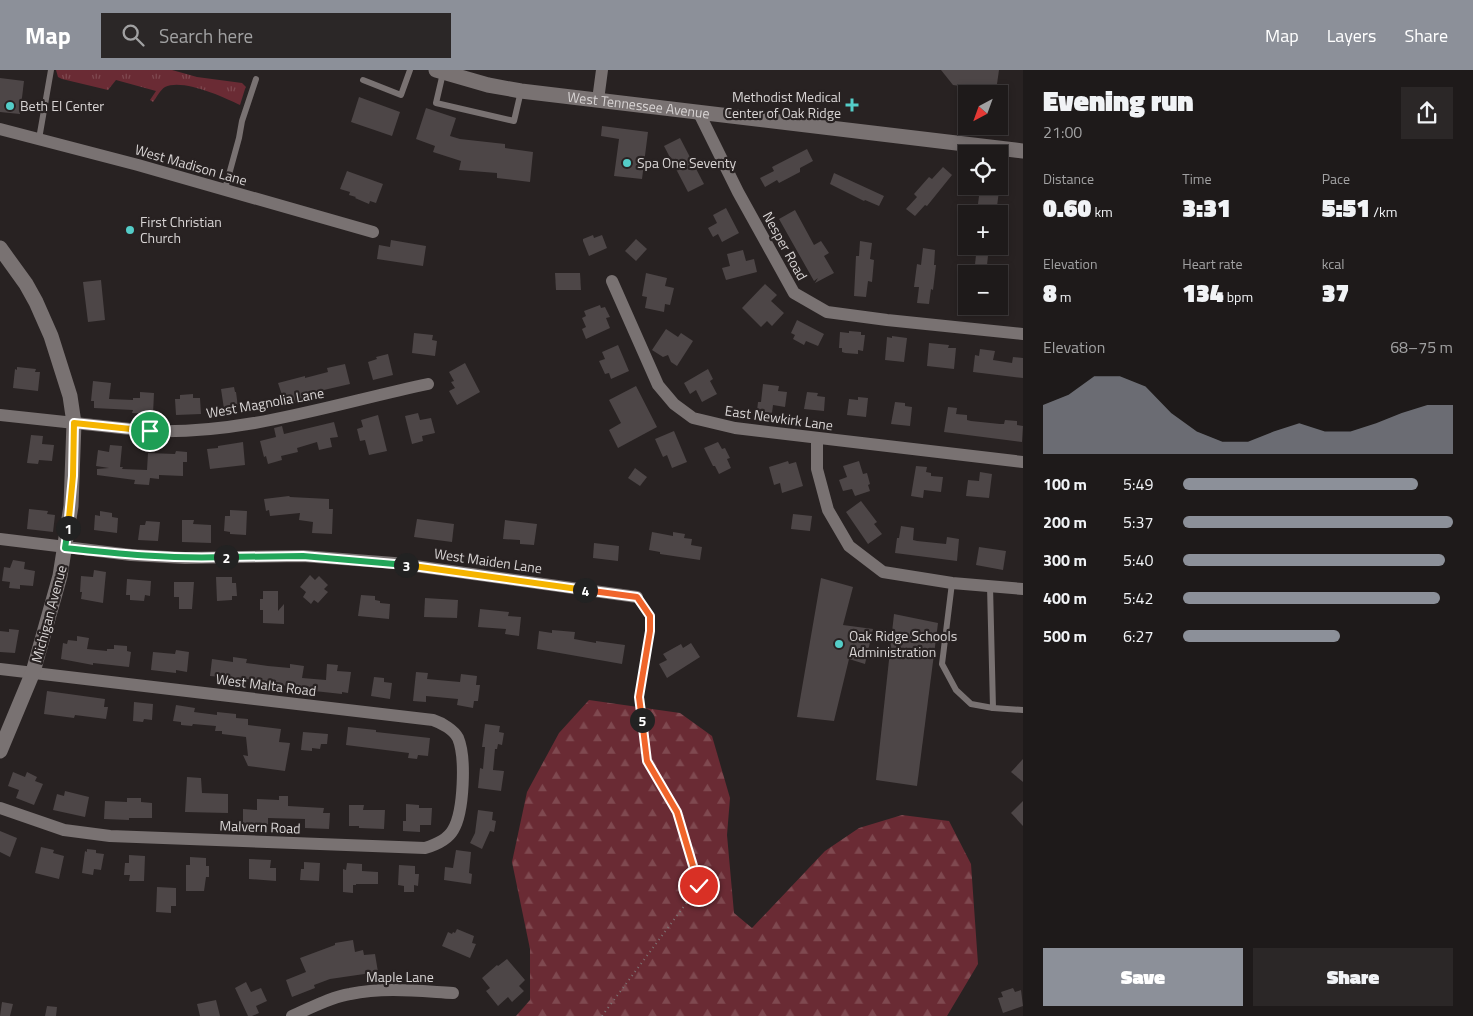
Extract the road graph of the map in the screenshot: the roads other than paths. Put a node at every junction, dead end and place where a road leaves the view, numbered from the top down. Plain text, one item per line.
1 (51, 70) edge
2 (410, 70) edge
3 (602, 70) edge
4 (440, 71) edge
5 (256, 79) dead end
6 (363, 80) dead end
7 (521, 91) junction
8 (598, 100) junction
9 (698, 111) junction
10 (0, 128) edge
11 (39, 139) junction
12 (1023, 151) edge
13 (225, 189) junction
14 (373, 232) dead end
15 (0, 248) edge
16 (612, 282) dead end
17 (1023, 334) edge
18 (428, 384) dead end
19 (0, 415) edge
20 (74, 423) junction
21 (817, 439) junction
22 (1023, 462) edge
23 (0, 538) edge
24 (65, 548) junction
25 (952, 583) junction
26 (990, 586) junction
27 (1023, 589) edge
28 (637, 597) road end
29 (0, 669) edge
30 (33, 672) junction
31 (993, 708) junction
32 (1023, 710) edge
33 (0, 750) edge
34 (464, 768) joint
35 (0, 808) edge
36 (453, 993) dead end
37 (292, 1016) edge

1 - 11 lane
2 - 6 lane
3 - 8 street
4 - 7 street, West Tennessee Avenue
4 - 7 lane
5 - 13 lane
7 - 8 street, West Tennessee Avenue
8 - 9 street, West Tennessee Avenue
9 - 12 street, West Tennessee Avenue
9 - 17 street, Nesper Road
10 - 11 street, West Madison Lane
11 - 13 street, West Madison Lane
13 - 14 street, West Madison Lane
15 - 20 street, Michigan Avenue
16 - 21 street, East Newkirk Lane
18 - 20 street, West Magnolia Lane
19 - 20 street, West Magnolia Lane
20 - 24 street, Michigan Avenue
21 - 22 street, East Newkirk Lane
21 - 25 street
23 - 24 street, West Maiden Lane
24 - 28 street, West Maiden Lane
24 - 30 street, Michigan Avenue
25 - 26 street
25 - 31 lane
26 - 27 street
26 - 31 lane
29 - 30 street, West Malta Road
30 - 33 street, Michigan Avenue
30 - 34 street, West Malta Road
31 - 32 lane
34 - 35 street, Malvern Road
36 - 37 street, Maple Lane

